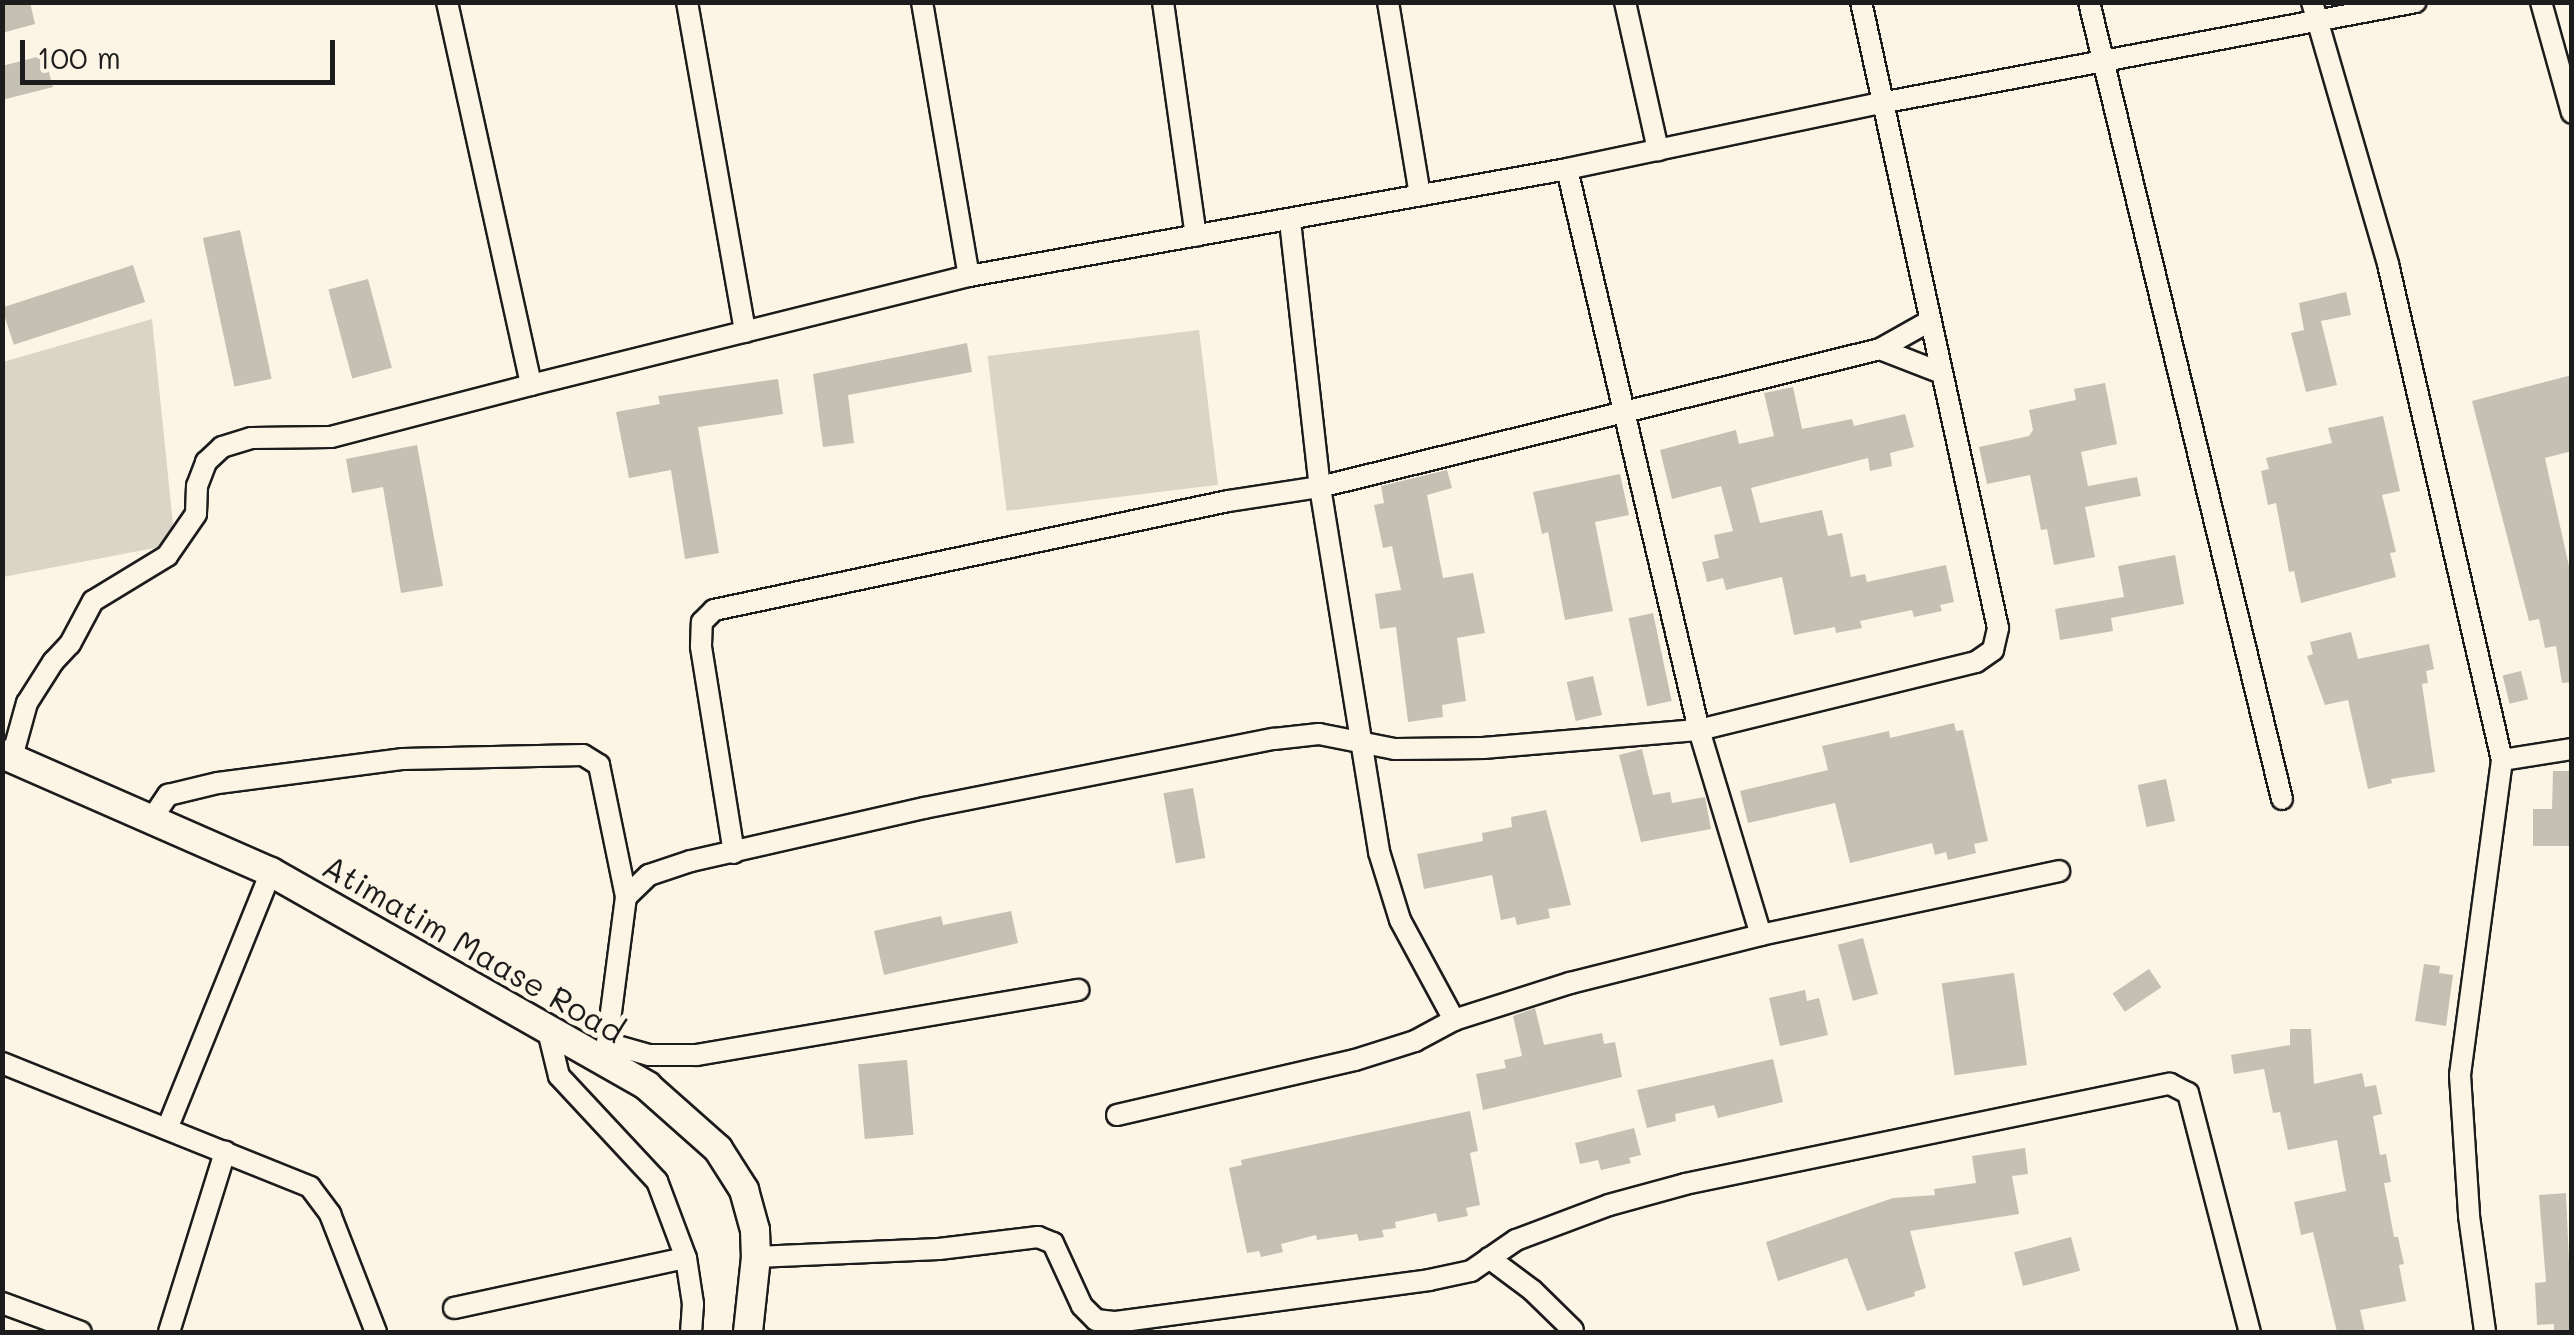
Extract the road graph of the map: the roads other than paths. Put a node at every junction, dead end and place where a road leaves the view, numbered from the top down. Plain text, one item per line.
1 (447, 2) edge
2 (686, 2) edge
3 (922, 2) edge
4 (1163, 2) edge
5 (1388, 2) edge
6 (1625, 2) edge
7 (1861, 2) edge
8 (2089, 2) edge
9 (2416, 2) edge
10 (2541, 2) edge
11 (2313, 12) edge
12 (2102, 63) junction
13 (1881, 104) junction
14 (2572, 113) edge
15 (1658, 150) junction
16 (1567, 169) junction
17 (1420, 194) junction
18 (1290, 221) junction
19 (1196, 236) junction
20 (969, 276) junction
21 (1928, 322) junction
22 (746, 332) junction
23 (1880, 349) junction
24 (1939, 372) junction
25 (531, 385) junction
26 (1622, 414) junction
27 (1320, 487) junction
28 (1700, 730) junction
29 (1360, 745) junction
30 (2572, 749) edge
31 (7, 755) edge
32 (2502, 760) junction
33 (2282, 799) dead end
34 (153, 817) junction
35 (734, 853) junction
36 (270, 872) junction
37 (2058, 872) dead end
38 (626, 898) junction
39 (1761, 935) junction
40 (1078, 990) dead end
41 (1454, 1020) junction
42 (548, 1031) junction
43 (609, 1055) junction
44 (2, 1063) edge
45 (1116, 1115) dead end
46 (167, 1130) junction
47 (225, 1152) junction
48 (756, 1257) junction
49 (686, 1258) junction
50 (1489, 1258) junction
51 (2, 1303) edge
52 (454, 1308) dead end
53 (1573, 1330) dead end
54 (80, 1332) edge
55 (169, 1332) edge
56 (376, 1332) edge
57 (691, 1332) edge
58 (748, 1332) edge
59 (2250, 1332) edge
60 (2485, 1332) edge

1 - 25 street
2 - 22 street
3 - 20 street
4 - 19 street
5 - 17 street
6 - 15 street
7 - 13 street
8 - 12 street
9 - 11 street
10 - 14 street
11 - 12 street
11 - 32 street
12 - 13 street
12 - 33 street
13 - 15 street
13 - 21 street
15 - 16 street
16 - 17 street
16 - 26 street
17 - 18 street
18 - 19 street
18 - 27 street
19 - 20 street
20 - 22 street
21 - 23 street
21 - 24 street
22 - 25 street
23 - 24 street
23 - 26 street
24 - 28 street
25 - 31 street
26 - 27 street
26 - 28 street
27 - 29 street
27 - 35 street
28 - 29 street
28 - 39 street
29 - 35 street
29 - 41 street
30 - 32 street
31 - 34 main road, Atimatim Maase Road
32 - 60 street
34 - 36 main road, Atimatim Maase Road
34 - 38 street
35 - 38 street
36 - 42 main road, Atimatim Maase Road
36 - 46 street
37 - 39 street
38 - 43 street
39 - 41 street
40 - 43 street
41 - 45 street
42 - 43 main road, Atimatim Maase Road
42 - 49 street
43 - 48 main road, Atimatim Maase Road
44 - 46 street
46 - 47 street
47 - 55 street
47 - 56 street
48 - 50 street
48 - 58 main road, Atimatim Maase Road
49 - 52 street
49 - 57 street
50 - 53 street
50 - 59 street
51 - 54 street

